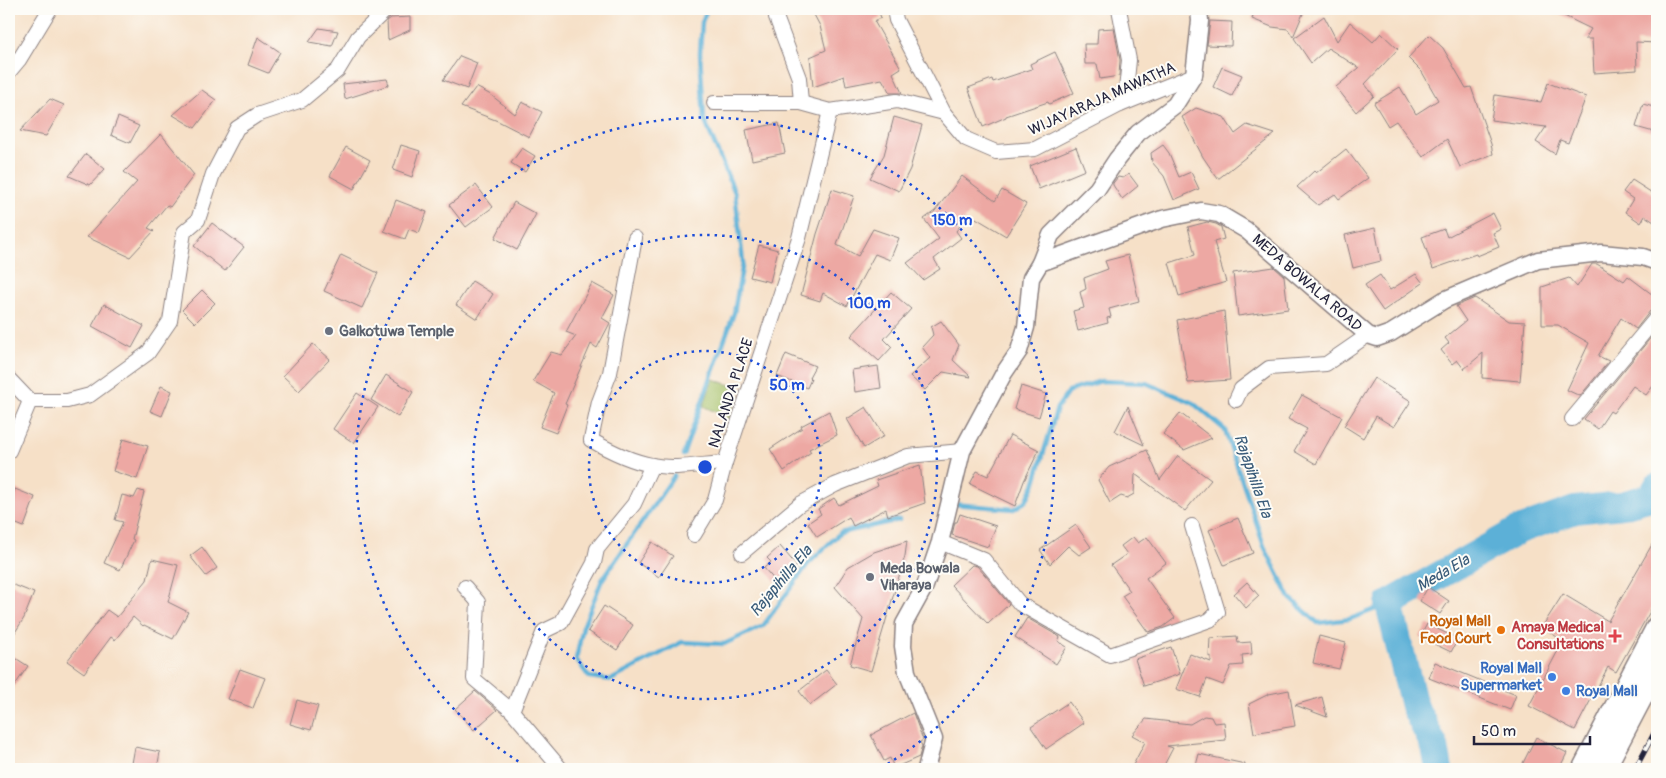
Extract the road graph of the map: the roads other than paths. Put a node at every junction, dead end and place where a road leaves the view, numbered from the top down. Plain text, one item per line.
1 (50, 9) edge
2 (389, 9) edge
3 (776, 9) edge
4 (894, 9) edge
5 (1119, 9) edge
6 (1199, 9) edge
7 (9, 72) edge
8 (1194, 75) junction
9 (714, 103) dead end
10 (802, 103) junction
11 (1120, 105) junction
12 (830, 112) junction
13 (944, 113) junction
14 (635, 238) dead end
15 (1657, 262) edge
16 (1040, 263) junction
17 (1657, 317) edge
18 (1368, 335) junction
19 (9, 379) edge
20 (1236, 400) dead end
21 (30, 401) junction
22 (1572, 419) dead end
23 (9, 450) edge
24 (962, 451) junction
25 (725, 463) junction
26 (652, 465) junction
27 (1192, 526) dead end
28 (694, 536) dead end
29 (940, 542) junction
30 (742, 553) dead end
31 (465, 587) dead end
32 (1657, 627) edge
33 (1657, 668) edge
34 (512, 711) junction
35 (562, 769) edge
36 (926, 769) edge
37 (1582, 769) edge
38 (1604, 769) edge

1 - 7 street
2 - 21 street
3 - 10 street
4 - 13 street, WIJAYARAJA MAWATHA
5 - 11 street
6 - 8 street
8 - 11 street, WIJAYARAJA MAWATHA
8 - 16 street
9 - 10 street
10 - 12 street
11 - 13 street, WIJAYARAJA MAWATHA
12 - 13 street
12 - 25 street, NALANDA PLACE
14 - 26 street, NALANDA PLACE
15 - 18 street, MEDA BOWALA ROAD
16 - 18 street, MEDA BOWALA ROAD
16 - 24 street
17 - 22 street
18 - 20 street
19 - 21 street
21 - 23 street
24 - 29 street
24 - 30 street
25 - 26 street, NALANDA PLACE
25 - 28 street
26 - 34 street
27 - 29 street
29 - 36 street
31 - 34 street
32 - 37 main road
33 - 38 main road
34 - 35 street

